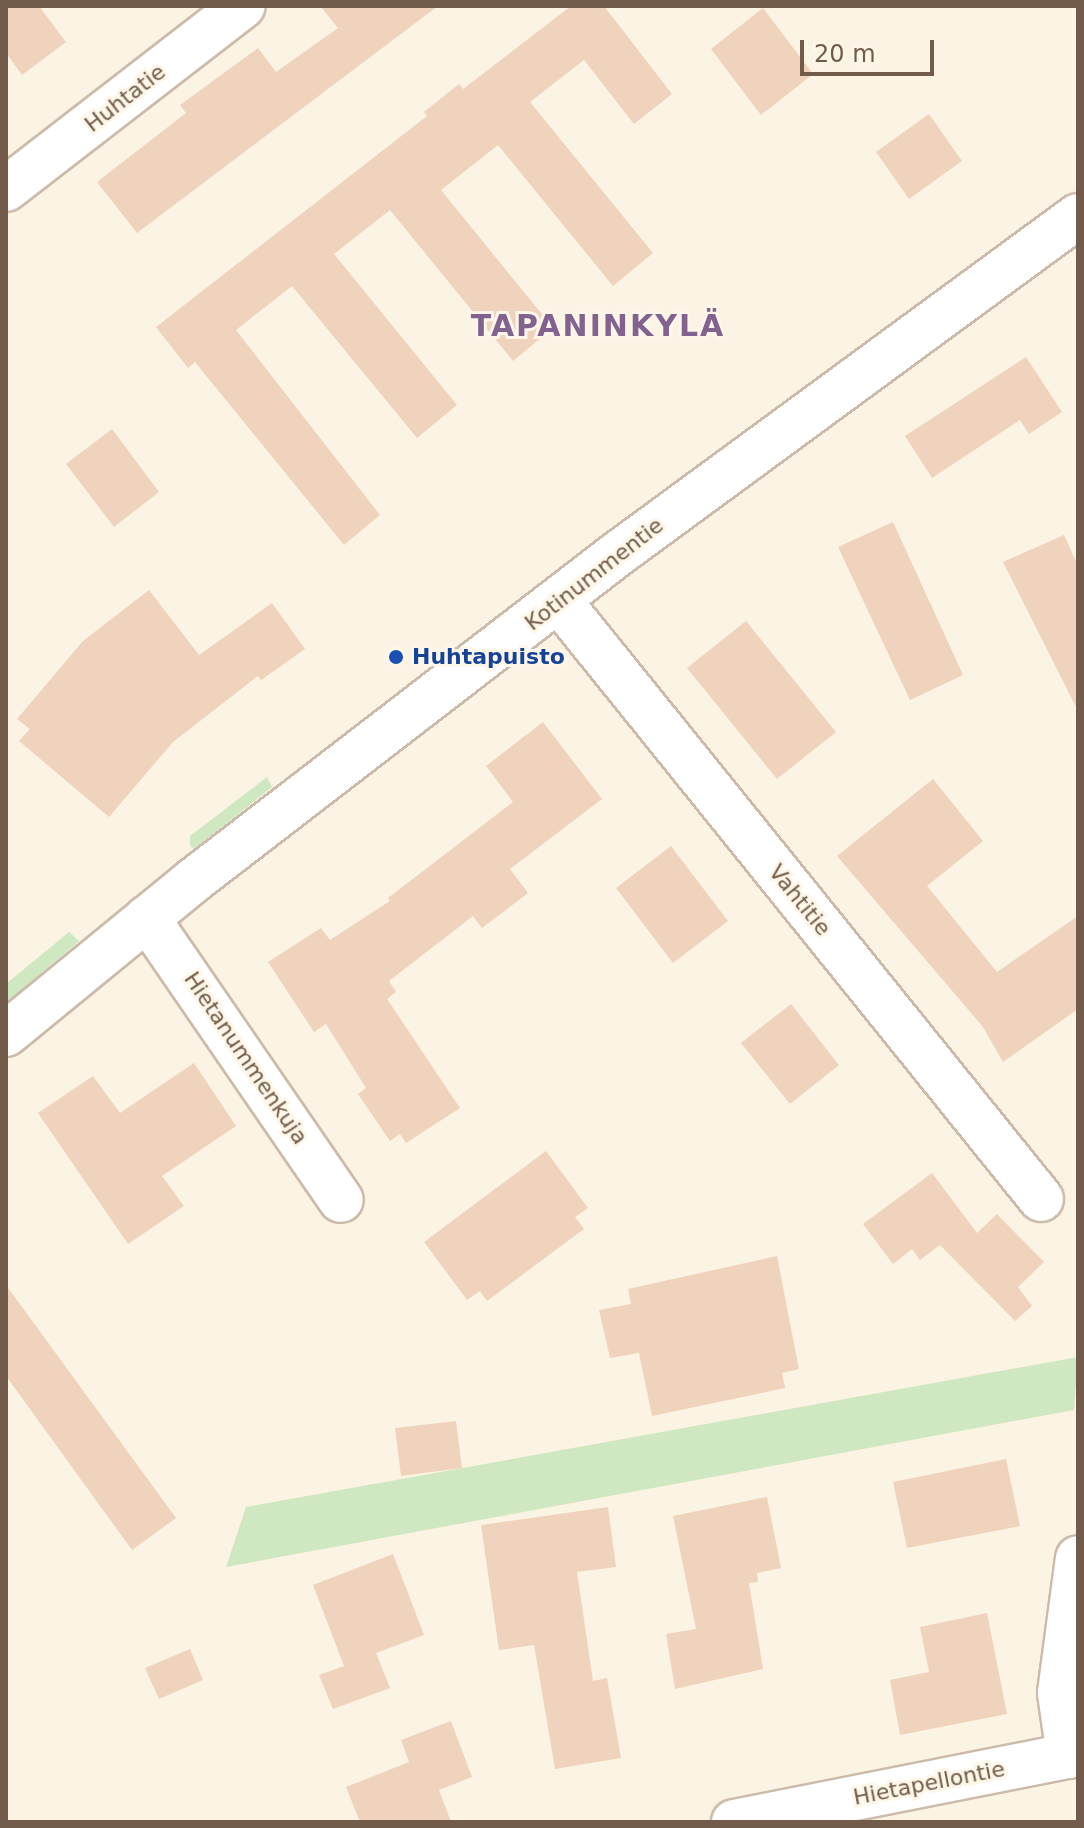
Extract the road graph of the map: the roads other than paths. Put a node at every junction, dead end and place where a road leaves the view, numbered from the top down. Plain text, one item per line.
1 (243, 6) edge
2 (6, 189) edge
3 (1078, 216) edge
4 (559, 601) junction
5 (147, 918) junction
6 (6, 1034) edge
7 (1041, 1199) dead end
8 (341, 1200) dead end
9 (1078, 1558) edge
10 (1073, 1755) edge
11 (734, 1822) edge

1 - 2 street, Huhtatie
3 - 4 street, Kotinummentie
4 - 5 street, Kotinummentie
4 - 7 street, Vahtitie
5 - 6 street, Kotinummentie
5 - 8 street, Hietanummenkuja
9 - 10 street
10 - 11 street, Hietapellontie

